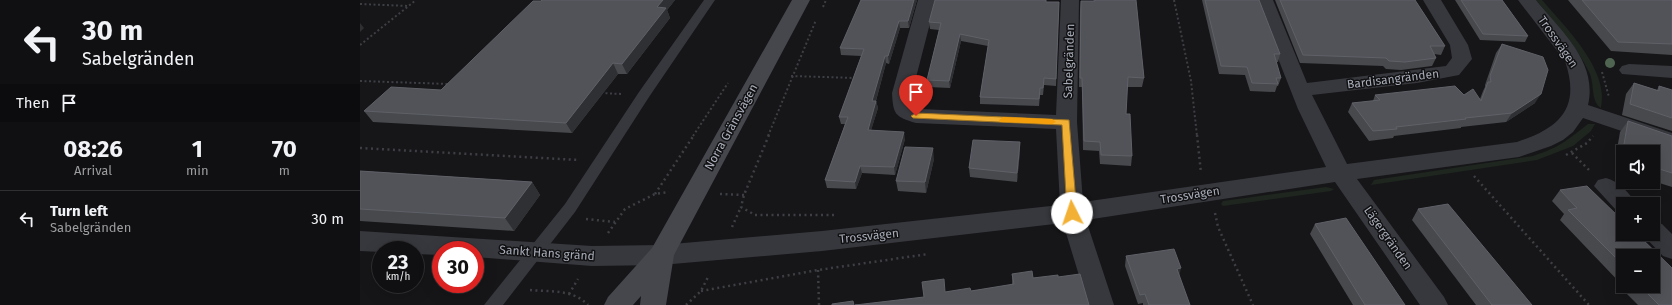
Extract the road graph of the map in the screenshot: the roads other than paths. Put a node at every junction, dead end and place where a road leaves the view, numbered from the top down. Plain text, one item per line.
1 (710, 0) edge
2 (801, 0) edge
3 (927, 0) edge
4 (1070, 0) edge
5 (1264, 0) edge
6 (1432, 0) edge
7 (1527, 0) edge
8 (1629, 70) dead end
9 (1672, 72) edge
10 (1300, 90) junction
11 (1578, 109) junction
12 (1066, 122) junction
13 (1672, 141) edge
14 (1340, 172) junction
15 (1606, 186) dead end
16 (1617, 197) edge
17 (1072, 213) junction
18 (1660, 238) edge
19 (360, 241) edge
20 (1672, 249) edge
21 (535, 251) junction
22 (662, 254) junction
23 (493, 305) edge
24 (618, 305) edge
25 (653, 305) edge
26 (1101, 305) edge
27 (1435, 305) edge

1 - 21 lane
2 - 22 street, Norra Gränsvägen
3 - 12 street
4 - 12 street, Sabelgränden
5 - 10 street
6 - 10 street, Bardisangränden
7 - 11 street, Trossvägen
8 - 9 street
10 - 14 street
11 - 13 street
11 - 14 street, Trossvägen
12 - 17 street, Sabelgränden
14 - 17 street, Trossvägen
14 - 27 street, Lägergränden
15 - 16 street
17 - 22 street, Trossvägen
17 - 26 street, Sabelgränden
18 - 20 street
19 - 21 street, Sankt Hans gränd
21 - 22 street, Sankt Hans gränd
21 - 23 lane
22 - 24 street, Norra Gränsvägen
22 - 25 street, Norra Gränsvägen

